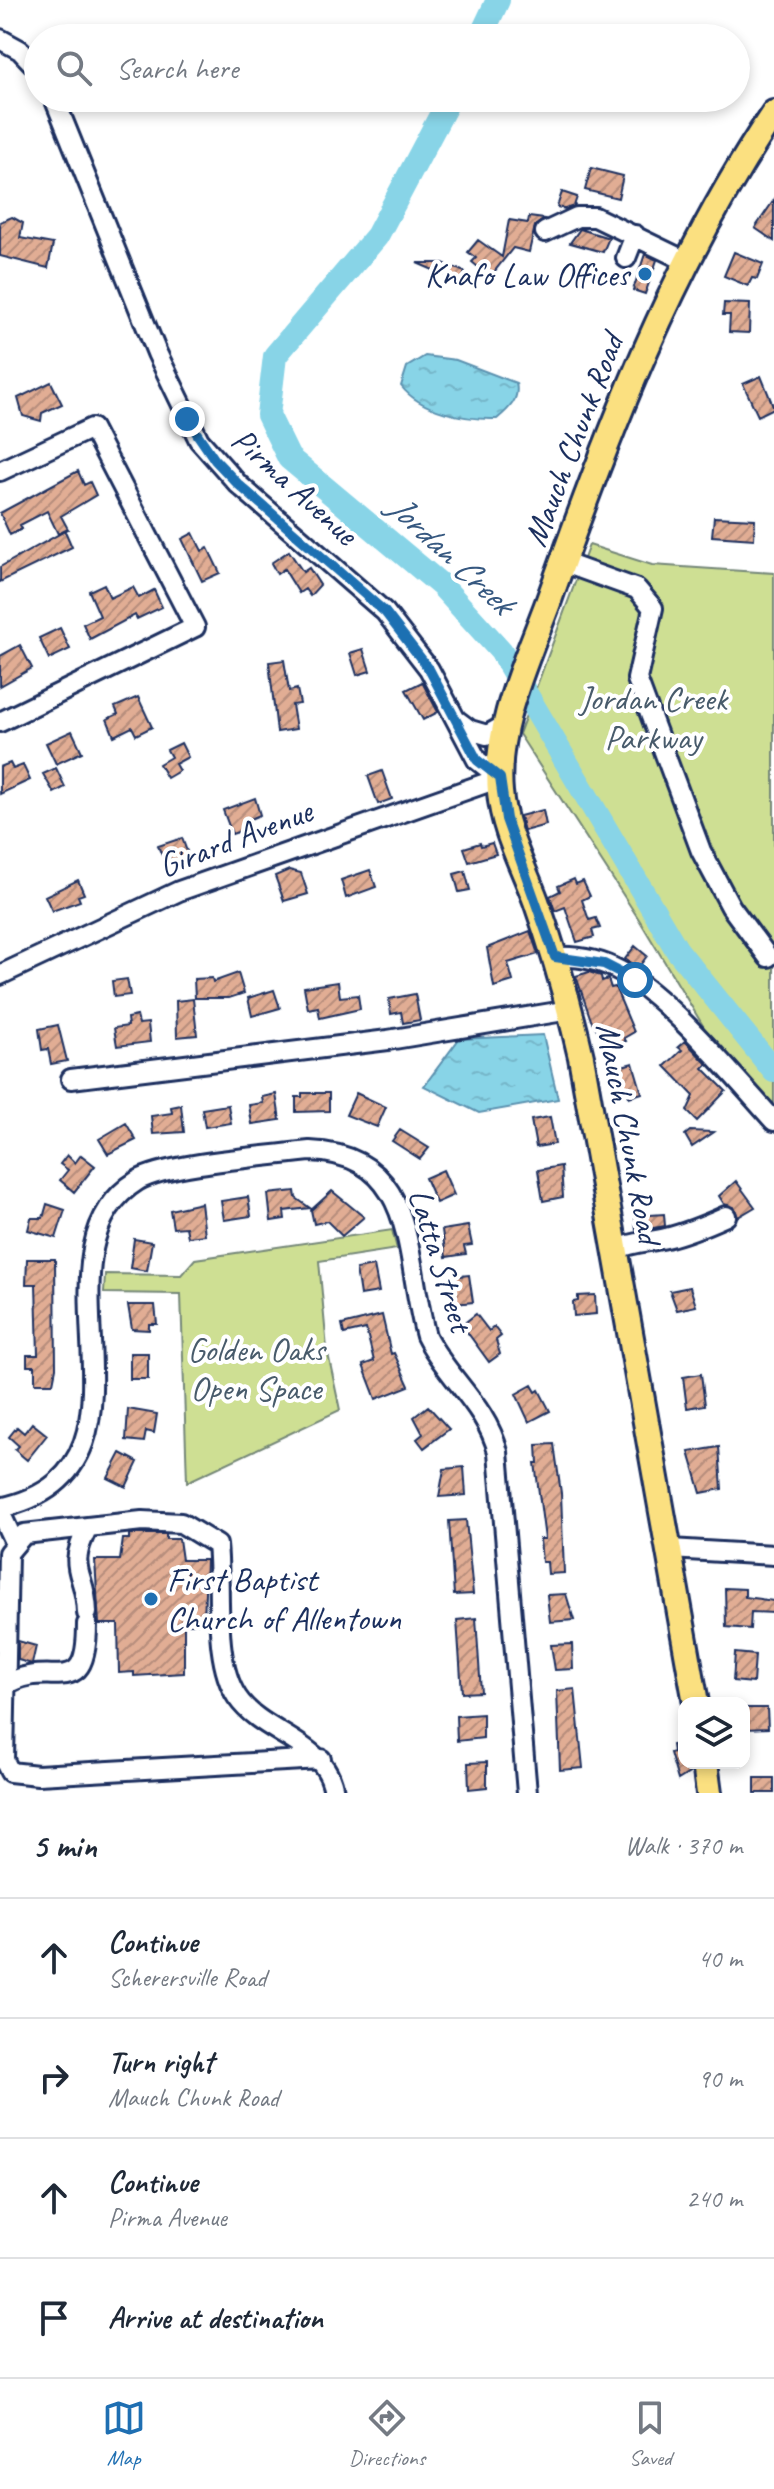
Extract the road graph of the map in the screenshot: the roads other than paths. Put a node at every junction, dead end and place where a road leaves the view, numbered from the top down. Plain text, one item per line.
1 (0, 39) edge
2 (24, 54) edge
3 (60, 112) edge
4 (774, 113) edge
5 (545, 232) dead end
6 (635, 235) junction
7 (626, 258) dead end
8 (686, 261) junction
9 (0, 471) edge
10 (562, 562) junction
11 (458, 721) junction
12 (0, 722) edge
13 (505, 725) junction
14 (500, 778) junction
15 (555, 957) junction
16 (768, 957) dead end
17 (0, 975) edge
18 (570, 1010) junction
19 (71, 1079) dead end
20 (774, 1121) edge
21 (726, 1216) dead end
22 (617, 1249) junction
23 (0, 1510) edge
24 (88, 1527) junction
25 (15, 1544) junction
26 (670, 1549) junction
27 (774, 1555) edge
28 (4, 1686) junction
29 (695, 1697) edge
30 (272, 1728) junction
31 (321, 1759) junction
32 (266, 1762) junction
33 (706, 1769) edge
34 (334, 1793) edge
35 (527, 1793) edge
36 (709, 1793) edge

1 - 2 street
3 - 11 street, Pirma Avenue
4 - 8 main road, Mauch Chunk Road
5 - 6 street
6 - 7 street
6 - 8 street
8 - 10 main road, Mauch Chunk Road
9 - 12 street
10 - 13 main road, Mauch Chunk Road
10 - 16 street
11 - 13 street
11 - 14 street, Pirma Avenue
13 - 14 main road, Mauch Chunk Road
14 - 15 main road, Mauch Chunk Road
14 - 17 street, Girard Avenue
15 - 18 main road, Mauch Chunk Road
15 - 20 street
18 - 19 street
18 - 22 main road, Mauch Chunk Road
21 - 22 street
22 - 26 main road, Mauch Chunk Road
23 - 25 street
23 - 35 street, Latta Street
24 - 25 street
24 - 28 street
24 - 30 street
25 - 28 street
26 - 27 street
26 - 29 main road, Mauch Chunk Road
28 - 32 street
30 - 31 street
30 - 32 street
31 - 32 street
31 - 34 street
33 - 36 main road

